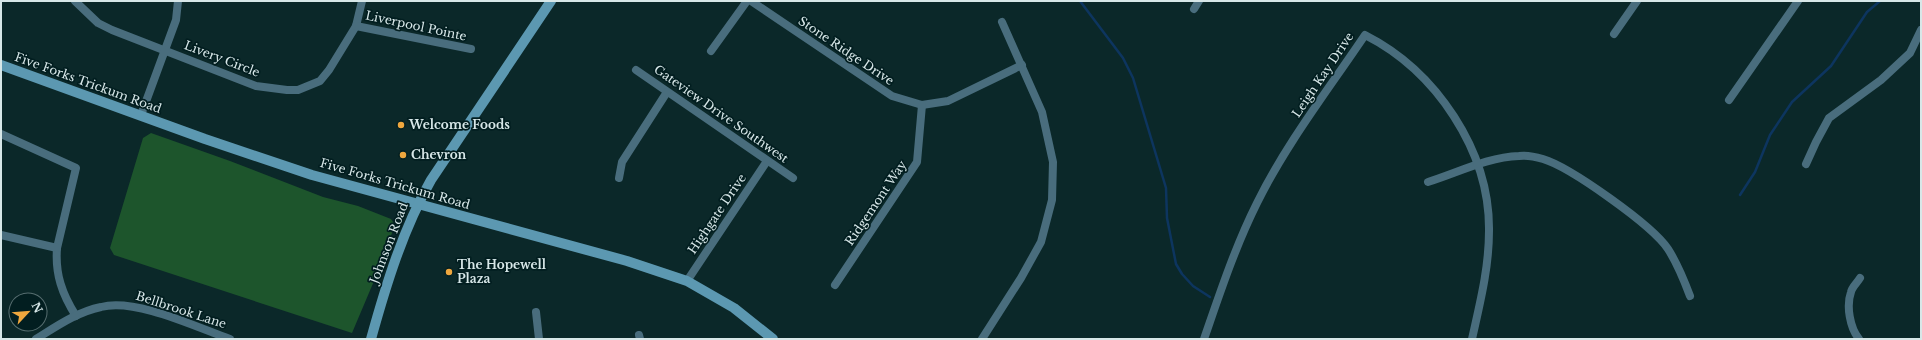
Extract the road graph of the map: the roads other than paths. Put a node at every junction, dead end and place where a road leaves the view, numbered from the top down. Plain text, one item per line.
1 (75, 1) edge
2 (178, 1) edge
3 (362, 1) edge
4 (551, 1) edge
5 (747, 1) edge
6 (751, 1) edge
7 (1199, 1) edge
8 (1637, 1) edge
9 (1798, 1) edge
10 (1194, 9) dead end
11 (1002, 22) dead end
12 (356, 26) junction
13 (1921, 30) edge
14 (1614, 34) dead end
15 (471, 49) dead end
16 (166, 50) junction
17 (711, 51) dead end
18 (1, 65) edge
19 (1022, 65) junction
20 (636, 70) dead end
21 (667, 92) junction
22 (1729, 100) dead end
23 (922, 105) junction
24 (141, 115) junction
25 (1, 134) edge
26 (767, 161) junction
27 (1806, 164) dead end
28 (1478, 166) junction
29 (619, 178) dead end
30 (793, 178) dead end
31 (1428, 182) dead end
32 (418, 204) junction
33 (1, 235) edge
34 (57, 248) junction
35 (1860, 278) dead end
36 (687, 281) junction
37 (835, 285) dead end
38 (1690, 296) dead end
39 (536, 312) dead end
40 (76, 316) junction
41 (36, 339) edge
42 (230, 339) edge
43 (371, 339) edge
44 (539, 339) edge
45 (773, 339) edge
46 (982, 339) edge
47 (1204, 339) edge
48 (1472, 339) edge
49 (1859, 339) edge

1 - 16 street, Livery Circle
2 - 16 street, Livery Circle
3 - 12 street, Livery Circle
4 - 32 main road, Johnson Road
5 - 17 street
6 - 23 street, Stone Ridge Drive
7 - 10 street
8 - 14 street
9 - 22 street
11 - 19 street
12 - 15 street, Liverpool Pointe
12 - 16 street, Livery Circle
13 - 27 street
16 - 24 street, Livery Circle
18 - 24 main road, Five Forks Trickum Road
19 - 23 street, Stone Ridge Drive
19 - 46 street
20 - 21 street, Gateview Drive Southwest
21 - 26 street, Gateview Drive Southwest
21 - 29 street
23 - 37 street, Ridgemont Way
24 - 32 main road, Five Forks Trickum Road
25 - 34 street
26 - 30 street, Gateview Drive Southwest
26 - 36 street, Highgate Drive
28 - 31 street
28 - 38 street
28 - 47 street, Leigh Kay Drive
28 - 48 street, Leigh Kay Drive
32 - 36 main road, Five Forks Trickum Road
32 - 43 main road, Johnson Road
33 - 34 street
34 - 40 street
35 - 49 street
36 - 45 main road, Five Forks Trickum Road
39 - 44 street
40 - 41 street, Bellbrook Lane
40 - 42 street, Bellbrook Lane

